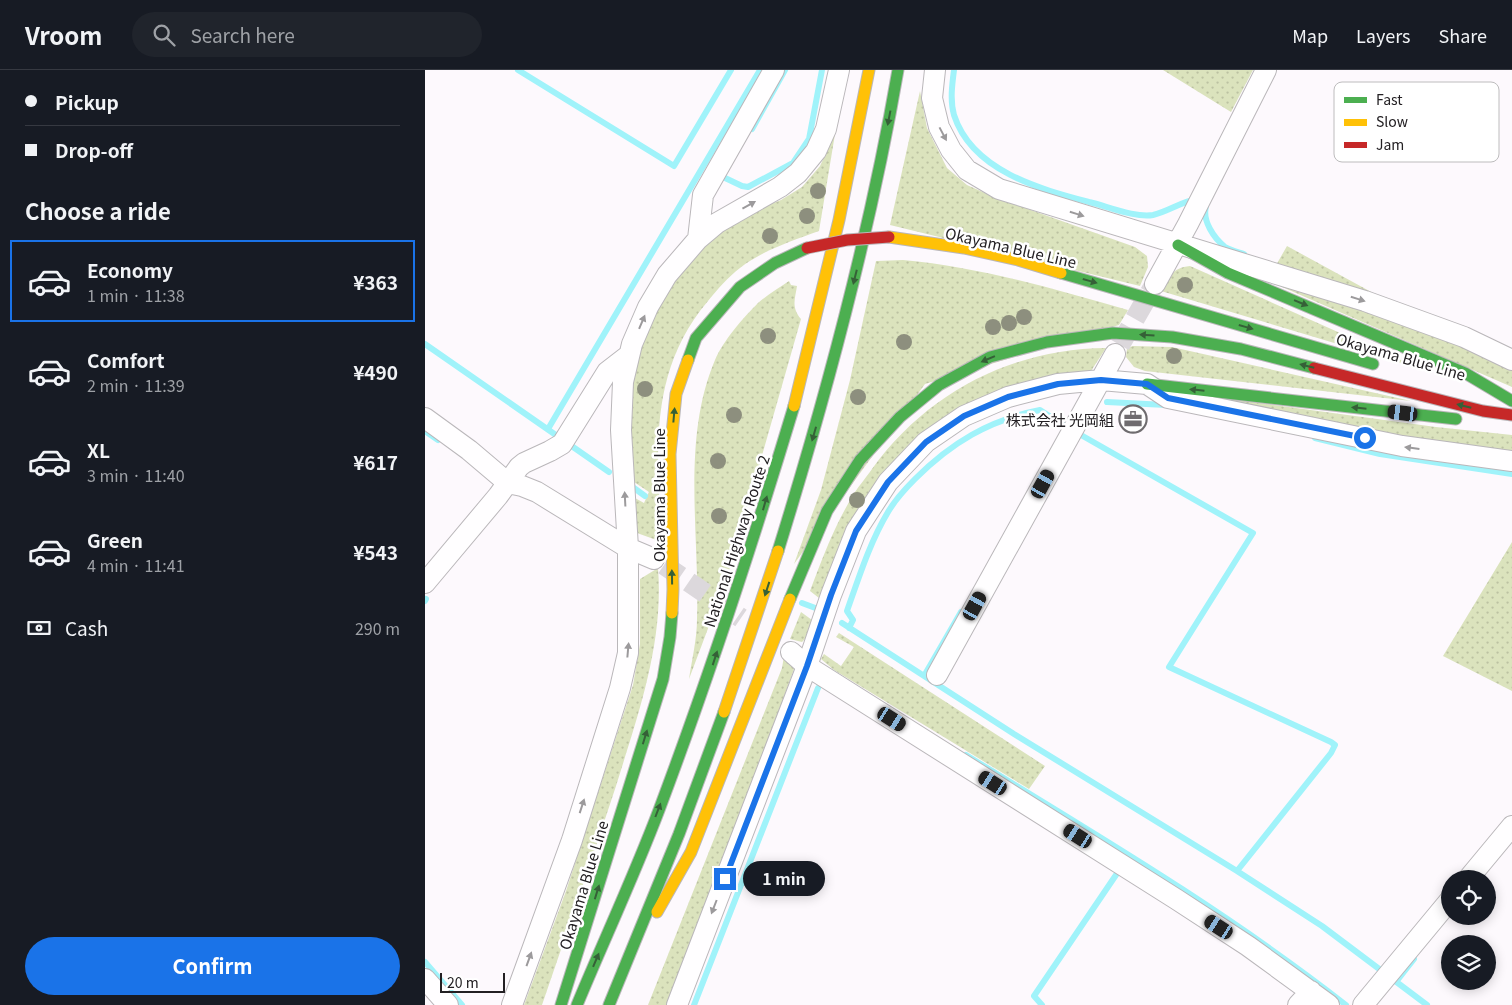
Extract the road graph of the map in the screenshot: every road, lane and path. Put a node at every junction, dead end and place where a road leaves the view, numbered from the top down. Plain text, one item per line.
1 (774, 70) edge
2 (839, 70) edge
3 (869, 70) edge
4 (898, 70) edge
5 (935, 70) edge
6 (1267, 70) edge
7 (698, 239) junction
8 (1177, 245) junction
9 (1155, 284) tunnel mouth
10 (1115, 354) tunnel mouth
11 (629, 355) junction
12 (1512, 360) edge
13 (1387, 368) dead end
14 (1101, 380) junction
15 (1147, 384) junction
16 (1479, 395) dead end
17 (1512, 401) edge
18 (1512, 408) edge
19 (1512, 415) edge
20 (425, 418) edge
21 (1512, 420) edge
22 (1512, 461) edge
23 (509, 483) junction
24 (628, 548) junction
25 (654, 559) tunnel mouth
26 (425, 583) edge
27 (791, 652) dead end
28 (807, 666) junction
29 (937, 675) dead end
30 (1512, 826) edge
31 (1475, 870) edge
32 (1441, 911) edge
33 (624, 971) junction
34 (425, 979) edge
35 (1305, 998) edge
36 (448, 1005) edge
37 (512, 1005) edge
38 (561, 1005) edge
39 (577, 1005) edge
40 (609, 1005) edge
41 (677, 1005) edge
42 (1329, 1005) edge
43 (1363, 1005) edge

1 - 7 street
7 -> 2 street
39 -> 3 main road, National Highway Route 2
4 -> 33 main road
5 -> 8 street
6 - 8 street
11 -> 7 street
8 - 9 street
8 -> 12 street
8 -> 17 main road
10 - 14 street
11 - 23 street
24 -> 11 street
38 -> 13 main road, Okayama Blue Line, bridge
14 - 15 street
14 - 28 street
14 - 29 street
21 -> 15 main road
22 -> 15 street
16 - 18 main road, Okayama Blue Line
19 -> 33 main road, Okayama Blue Line
20 - 23 street
23 - 24 street
23 - 26 street
24 - 25 street
37 -> 24 street
27 - 28 street
28 - 35 street
28 -> 41 street
30 - 31 street
32 - 43 street
33 - 40 main road
34 - 36 street
35 - 42 street

